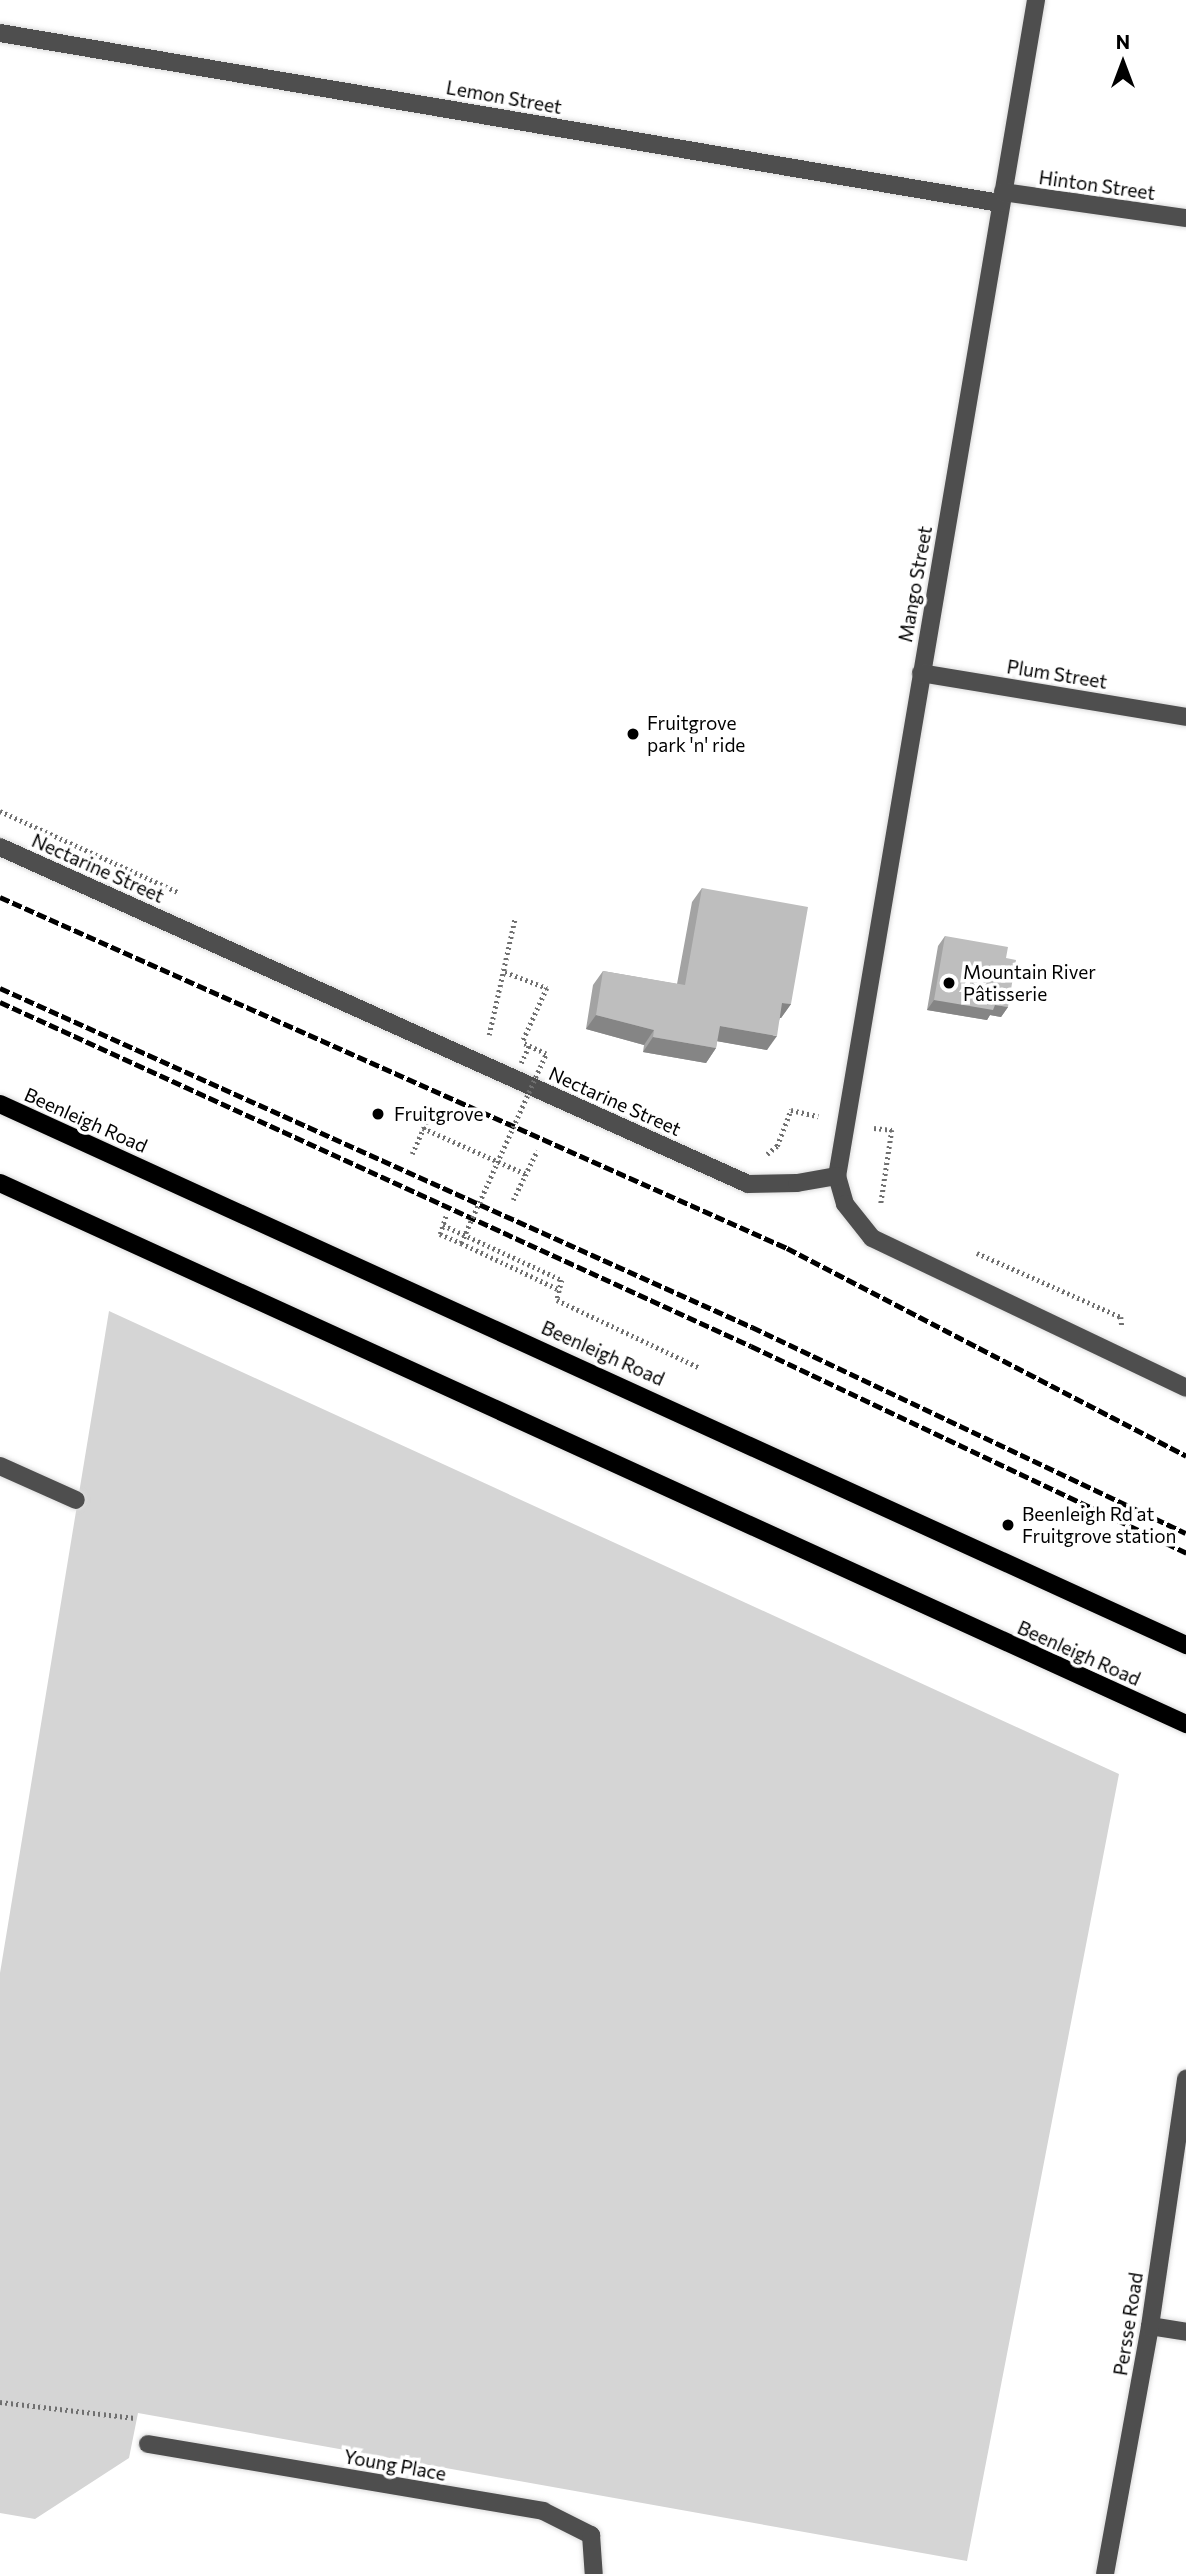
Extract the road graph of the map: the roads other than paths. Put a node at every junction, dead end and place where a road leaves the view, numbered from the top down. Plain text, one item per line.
1 (1036, 0) edge
2 (0, 33) edge
3 (1001, 197) junction
4 (1186, 218) edge
5 (921, 673) junction
6 (1186, 717) edge
7 (0, 847) edge
8 (0, 1104) edge
9 (838, 1176) junction
10 (0, 1183) edge
11 (1186, 1388) edge
12 (0, 1466) edge
13 (76, 1500) dead end
14 (1186, 1645) edge
15 (1186, 1724) edge
16 (1186, 2079) edge
17 (1150, 2326) junction
18 (1186, 2332) edge
19 (148, 2444) road end
20 (594, 2574) edge
21 (1105, 2574) edge

1 - 3 street, Mango Street
2 - 3 street, Lemon Street
3 - 4 street, Hinton Street
3 - 5 street, Mango Street
5 - 6 street, Plum Street
5 - 9 street, Mango Street
7 - 9 street, Nectarine Street
8 - 14 main road, Beenleigh Road
9 - 11 street
10 - 15 main road, Beenleigh Road
12 - 13 street
16 - 17 street, Persse Road
17 - 18 street
17 - 21 street, Persse Road
19 - 20 street, Young Place

